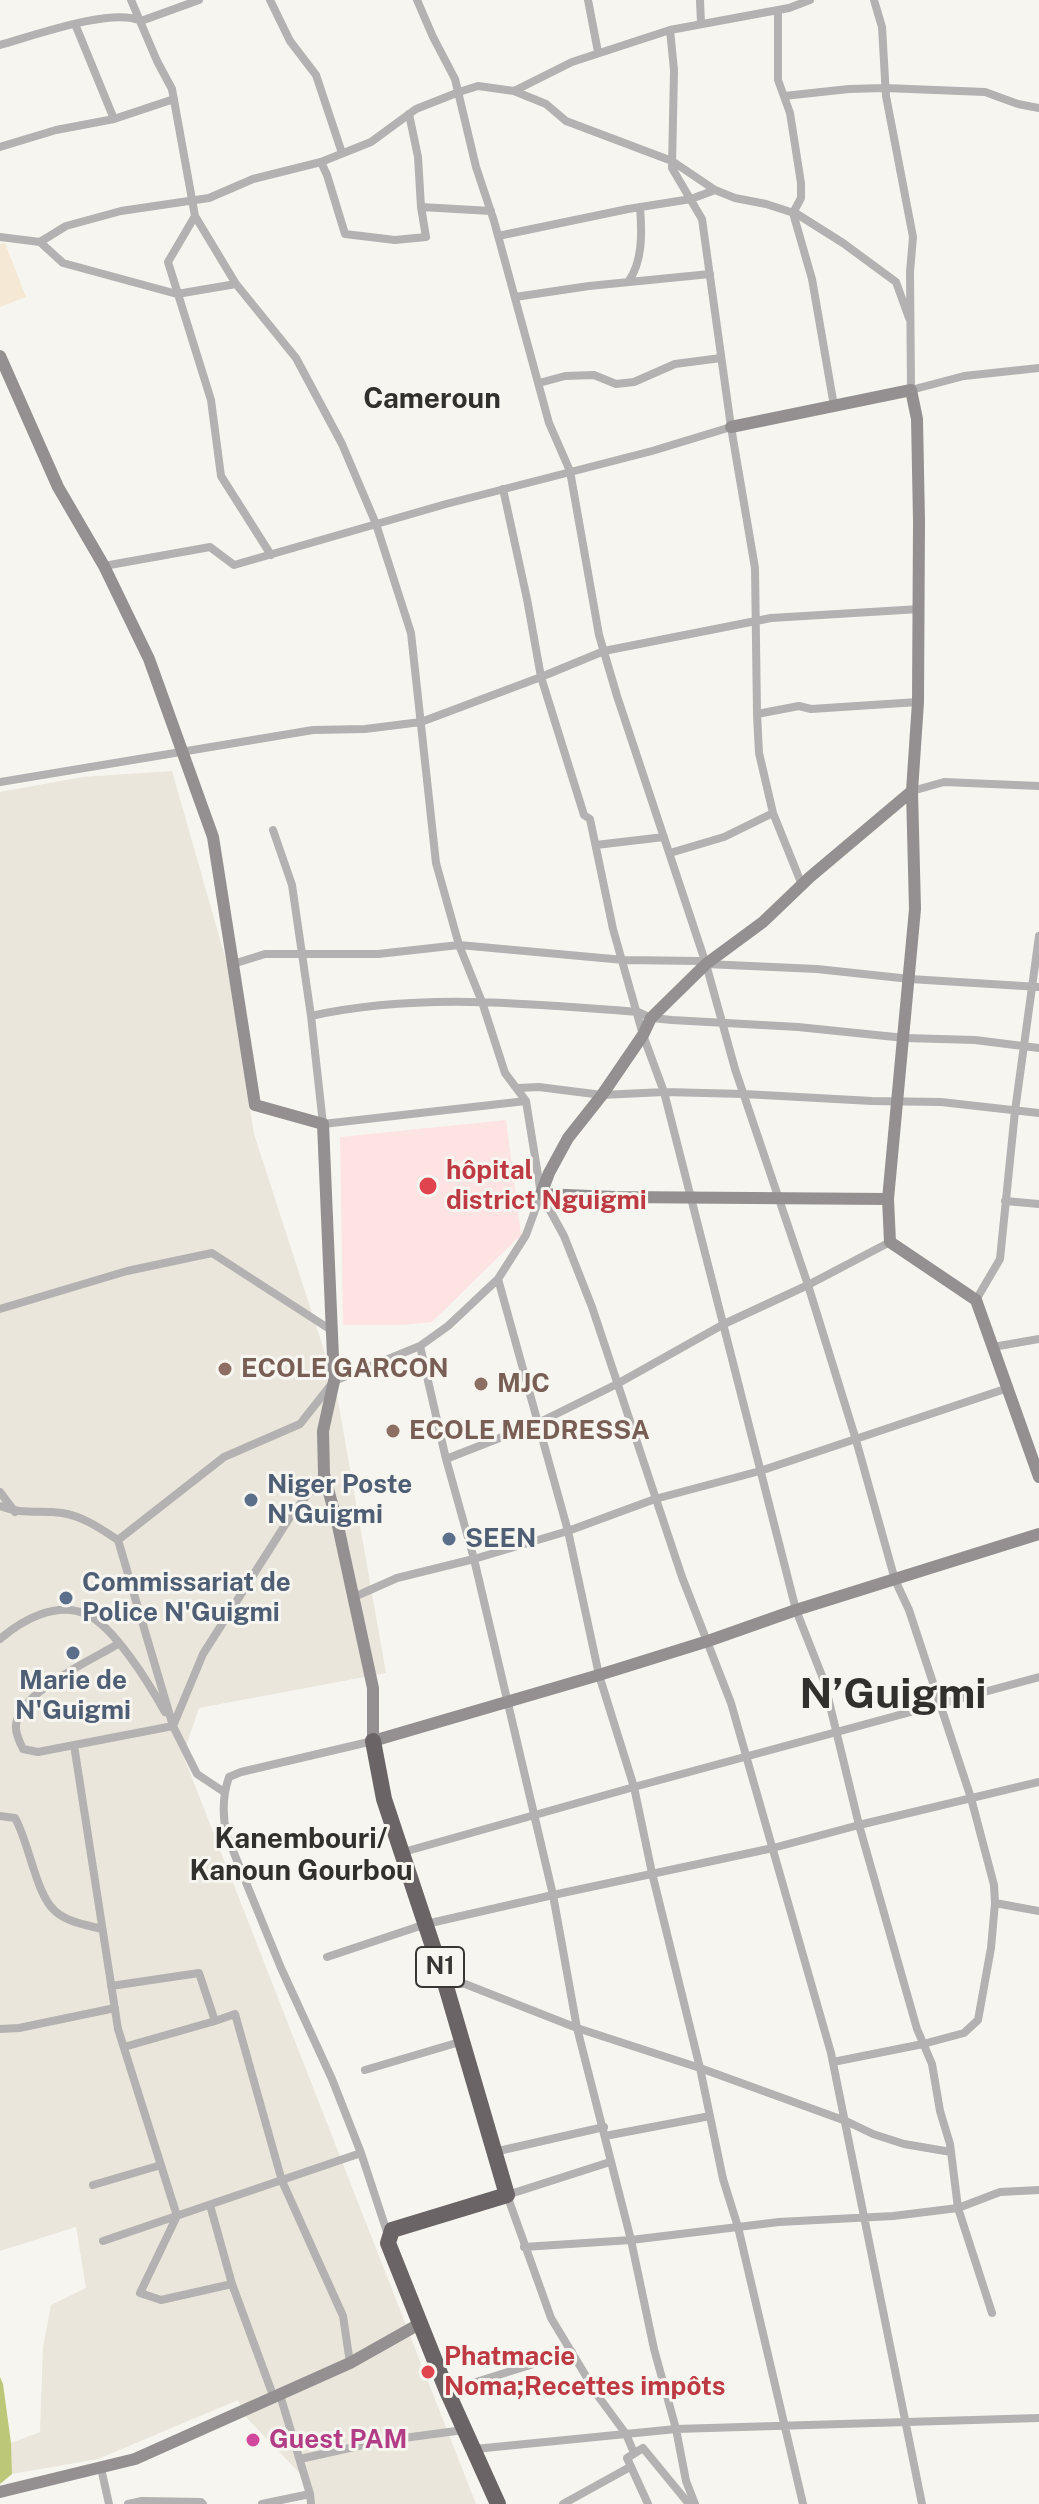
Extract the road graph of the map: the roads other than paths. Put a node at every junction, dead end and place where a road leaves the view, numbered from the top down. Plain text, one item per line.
1 (131, 0) edge
2 (199, 0) edge
3 (270, 0) edge
4 (417, 0) edge
5 (588, 0) edge
6 (700, 0) edge
7 (810, 0) edge
8 (874, 0) edge
9 (778, 10) junction
10 (141, 21) junction
11 (701, 23) junction
12 (75, 24) junction
13 (670, 30) junction
14 (0, 45) edge
15 (598, 52) junction
16 (885, 88) junction
17 (514, 91) junction
18 (459, 92) junction
19 (784, 96) junction
20 (174, 99) junction
21 (1039, 108) edge
22 (409, 114) junction
23 (114, 119) junction
24 (0, 147) edge
25 (342, 153) junction
26 (672, 161) junction
27 (321, 162) junction
28 (715, 190) junction
29 (691, 199) junction
30 (192, 201) junction
31 (421, 207) junction
32 (640, 207) junction
33 (491, 211) junction
34 (793, 213) junction
35 (195, 216) junction
36 (498, 236) junction
37 (0, 237) edge
38 (40, 242) junction
39 (710, 274) junction
40 (628, 282) junction
41 (236, 284) junction
42 (177, 294) junction
43 (515, 297) junction
44 (910, 322) junction
45 (0, 356) edge
46 (721, 358) junction
47 (1039, 368) edge
48 (539, 383) junction
49 (911, 390) junction
50 (834, 406) junction
51 (731, 427) junction
52 (570, 471) junction
53 (503, 489) junction
54 (376, 524) junction
55 (271, 555) junction
56 (104, 566) junction
57 (920, 609) junction
58 (757, 621) junction
59 (604, 651) junction
60 (541, 677) junction
61 (918, 702) junction
62 (757, 714) junction
63 (421, 722) junction
64 (181, 753) junction
65 (0, 782) edge
66 (1039, 786) edge
67 (912, 791) junction
68 (773, 813) junction
69 (273, 830) dead end
70 (664, 837) junction
71 (596, 845) junction
72 (670, 853) junction
73 (802, 885) junction
74 (1039, 936) edge
75 (459, 945) junction
76 (301, 954) junction
77 (624, 960) junction
78 (233, 964) junction
79 (706, 964) junction
80 (910, 979) junction
81 (1035, 987) edge
82 (482, 1002) junction
83 (638, 1012) junction
84 (311, 1016) junction
85 (651, 1018) junction
86 (722, 1023) junction
87 (643, 1035) junction
88 (905, 1038) junction
89 (1024, 1046) junction
90 (1039, 1048) edge
91 (518, 1088) junction
92 (664, 1092) junction
93 (744, 1094) junction
94 (602, 1095) junction
95 (526, 1101) junction
96 (898, 1101) junction
97 (1015, 1111) junction
98 (1039, 1113) edge
99 (323, 1124) junction
100 (541, 1194) junction
101 (778, 1196) junction
102 (690, 1197) junction
103 (888, 1199) junction
104 (1005, 1201) junction
105 (1039, 1204) edge
106 (890, 1242) junction
107 (498, 1279) junction
108 (808, 1285) junction
109 (976, 1300) junction
110 (0, 1309) edge
111 (724, 1324) junction
112 (331, 1330) junction
113 (1039, 1339) edge
114 (420, 1346) junction
115 (993, 1347) junction
116 (334, 1381) junction
117 (617, 1384) junction
118 (1008, 1388) junction
119 (538, 1423) junction
120 (856, 1440) junction
121 (446, 1459) junction
122 (760, 1471) junction
123 (324, 1474) junction
124 (1039, 1477) edge
125 (0, 1492) edge
126 (655, 1499) junction
127 (0, 1506) edge
128 (16, 1513) junction
129 (568, 1531) junction
130 (1038, 1538) edge
131 (118, 1540) junction
132 (474, 1559) junction
133 (895, 1580) junction
134 (354, 1597) junction
135 (796, 1610) junction
136 (0, 1639) edge
137 (708, 1641) junction
138 (118, 1644) junction
139 (599, 1675) junction
140 (1039, 1677) edge
141 (506, 1703) junction
142 (940, 1704) junction
143 (173, 1726) junction
144 (836, 1733) junction
145 (373, 1741) junction
146 (74, 1745) junction
147 (746, 1757) junction
148 (1039, 1782) edge
149 (634, 1787) junction
150 (224, 1792) junction
151 (971, 1798) junction
152 (534, 1815) junction
153 (0, 1816) edge
154 (859, 1825) junction
155 (773, 1848) junction
156 (400, 1853) junction
157 (652, 1873) junction
158 (553, 1895) junction
159 (995, 1903) junction
160 (1039, 1911) edge
161 (426, 1924) junction
162 (102, 1929) junction
163 (327, 1957) dead end
164 (445, 1983) junction
165 (111, 1986) junction
166 (115, 2008) junction
167 (215, 2021) junction
168 (577, 2028) junction
169 (0, 2029) edge
170 (463, 2041) junction
171 (923, 2044) junction
172 (124, 2047) junction
173 (833, 2062) junction
174 (700, 2068) junction
175 (365, 2070) dead end
176 (710, 2116) junction
177 (846, 2121) junction
178 (604, 2132) junction
179 (493, 2152) junction
180 (951, 2152) junction
181 (361, 2153) junction
182 (610, 2162) junction
183 (161, 2165) junction
184 (282, 2181) junction
185 (93, 2185) dead end
186 (1039, 2190) edge
187 (507, 2195) junction
188 (210, 2205) junction
189 (958, 2208) junction
190 (177, 2216) junction
191 (865, 2216) junction
192 (738, 2227) junction
193 (389, 2236) junction
194 (631, 2240) junction
195 (103, 2241) dead end
196 (524, 2247) junction
197 (232, 2284) junction
198 (992, 2313) dead end
199 (421, 2323) junction
200 (572, 2352) junction
201 (350, 2363) junction
202 (447, 2391) junction
203 (277, 2396) junction
204 (1039, 2418) edge
205 (907, 2422) junction
206 (785, 2425) junction
207 (676, 2429) junction
208 (465, 2430) junction
209 (626, 2434) junction
210 (475, 2449) junction
211 (634, 2453) junction
212 (300, 2459) junction
213 (630, 2467) junction
214 (101, 2468) junction
215 (0, 2492) edge
216 (310, 2494) junction
217 (109, 2504) edge
218 (128, 2504) edge
219 (203, 2504) edge
220 (262, 2504) edge
221 (311, 2504) edge
222 (498, 2504) edge
223 (563, 2504) edge
224 (648, 2504) edge
225 (692, 2504) edge
226 (803, 2504) edge
227 (922, 2504) edge

1 - 10 street
2 - 10 street
3 - 25 street
4 - 18 street
5 - 15 street
6 - 11 street
7 - 9 street
8 - 16 street
9 - 11 street
9 - 19 street
10 - 12 street
10 - 20 street
11 - 13 street
12 - 14 street
12 - 23 street
13 - 15 street
13 - 26 street
15 - 17 street
16 - 19 street
16 - 21 street
16 - 44 street
17 - 18 street
17 - 26 street
18 - 22 street
18 - 33 street
19 - 34 street
20 - 23 street
20 - 30 street
22 - 25 street
22 - 31 street
23 - 24 street
25 - 27 street
26 - 28 street
26 - 29 street
27 - 30 street
27 - 31 street
28 - 29 street
28 - 34 street
29 - 32 street
29 - 39 street
30 - 35 street
30 - 38 street
31 - 33 street
32 - 36 street
32 - 40 street
33 - 36 street
34 - 44 street
34 - 50 street
35 - 41 street
35 - 42 street
36 - 43 street
37 - 38 street
38 - 42 street
39 - 40 street
39 - 46 street
40 - 43 street
41 - 42 street
41 - 54 street
42 - 55 street
43 - 48 street
44 - 49 street
45 - 56 street
46 - 48 street
46 - 51 street
47 - 49 street
48 - 52 street
49 - 50 street
49 - 57 street
50 - 51 street
51 - 52 street
51 - 58 street
52 - 53 street
52 - 59 street
53 - 54 street
53 - 60 street
54 - 55 street
54 - 63 street
55 - 56 street
56 - 64 street
57 - 58 street
57 - 61 street
58 - 59 street
58 - 62 street
59 - 60 street
59 - 70 street
60 - 63 street
60 - 71 street
61 - 62 street
61 - 67 street
62 - 68 street
63 - 64 street
63 - 75 street
64 - 65 street
64 - 78 street
66 - 67 street
67 - 73 street
67 - 80 street
68 - 72 street
68 - 73 street
69 - 76 street
70 - 71 street
70 - 72 street
71 - 77 street
72 - 79 street
73 - 79 street
74 - 81 street
75 - 76 street
75 - 77 street
75 - 82 street
76 - 78 street
76 - 84 street
77 - 79 street
77 - 83 street
78 - 99 street
79 - 80 street
79 - 85 street
79 - 86 street
80 - 81 street
80 - 88 street
81 - 89 street
82 - 83 street
82 - 84 street
82 - 91 street
83 - 85 street
83 - 87 street
84 - 99 street
85 - 86 street
85 - 87 street
86 - 88 street
86 - 93 street
87 - 92 street
87 - 94 street
88 - 89 street
88 - 96 street
89 - 90 street
89 - 97 street
91 - 94 street
91 - 95 street
92 - 93 street
92 - 94 street
92 - 102 street
93 - 96 street
93 - 101 street
94 - 100 street
95 - 99 street
95 - 100 street
96 - 97 street
96 - 103 street
97 - 98 street
97 - 104 street
99 - 112 street, N1
100 - 102 street
100 - 107 street
100 - 117 street
101 - 102 street
101 - 103 street
101 - 108 street
102 - 111 street
103 - 106 street
104 - 105 street
104 - 109 street
106 - 108 street
106 - 109 street
107 - 114 street
107 - 119 street
108 - 111 street
108 - 120 street
109 - 115 street
110 - 112 street
111 - 117 street
111 - 122 street
112 - 116 street, N1
113 - 115 street
114 - 116 street
114 - 121 street
115 - 118 street
116 - 123 street, N1
116 - 131 street
117 - 119 street
117 - 126 street
118 - 120 street
118 - 124 street
119 - 121 street
119 - 129 street
120 - 122 street
120 - 133 street
121 - 132 street
122 - 126 street
122 - 135 street
123 - 134 street, N1
123 - 143 street
125 - 128 street
126 - 129 street
126 - 137 street
127 - 128 street
128 - 131 street
129 - 132 street
129 - 139 street
130 - 133 street
131 - 143 street
132 - 134 street
132 - 141 street
133 - 135 street
133 - 142 street
134 - 145 street, N1
135 - 137 street
135 - 144 street
136 - 138 street
137 - 139 street
137 - 147 street
138 - 143 street
138 - 146 street
139 - 141 street
139 - 149 street
140 - 142 street
141 - 145 street
141 - 152 street
142 - 144 street
142 - 151 street
143 - 146 street
143 - 150 street
144 - 147 street
144 - 154 street
145 - 150 street
145 - 156 highway, N1
146 - 162 street
147 - 149 street
147 - 155 street
148 - 151 street
149 - 152 street
149 - 157 street
150 - 181 street
151 - 154 street
151 - 159 street
152 - 156 street
152 - 158 street
153 - 162 street
154 - 155 street
154 - 171 street
155 - 157 street
155 - 173 street
156 - 161 highway, N1
157 - 158 street
157 - 174 street
158 - 161 street
158 - 168 street
159 - 160 street
159 - 171 street
161 - 163 street
161 - 164 highway, N1
162 - 165 street
164 - 168 street
164 - 170 highway, N1
165 - 166 street
165 - 167 street
166 - 169 street
166 - 172 street
167 - 172 street
167 - 184 street
168 - 174 street
168 - 178 street
170 - 175 street
170 - 179 highway, N1
171 - 173 street
171 - 180 street
172 - 183 street
173 - 177 street
174 - 176 street
174 - 177 street
176 - 178 street
176 - 192 street
177 - 180 street
177 - 191 street
178 - 179 street
178 - 182 street
179 - 187 highway, N1
180 - 189 street
181 - 184 street
181 - 193 street
182 - 187 street
182 - 194 street
183 - 185 street
183 - 190 street
184 - 188 street
184 - 201 street
186 - 189 street
187 - 193 highway
187 - 196 street
188 - 190 street
188 - 197 street
189 - 191 street
189 - 198 street
190 - 195 street
190 - 197 street
191 - 192 street
191 - 205 street
192 - 194 street
192 - 206 street
193 - 199 highway
194 - 196 street
194 - 207 street
196 - 200 street
197 - 203 street
199 - 201 street
199 - 202 highway
200 - 202 street
200 - 209 street
201 - 203 street
202 - 208 highway
203 - 212 street
203 - 214 street
204 - 205 street
205 - 206 street
205 - 227 street
206 - 207 street
206 - 226 street
207 - 209 street
207 - 225 street
208 - 210 highway
208 - 212 street
209 - 210 street
209 - 211 street
210 - 222 highway
211 - 213 street
211 - 225 street
212 - 216 street
213 - 223 street
213 - 224 street
214 - 215 street
214 - 217 street
216 - 220 street
216 - 221 street
218 - 219 street

